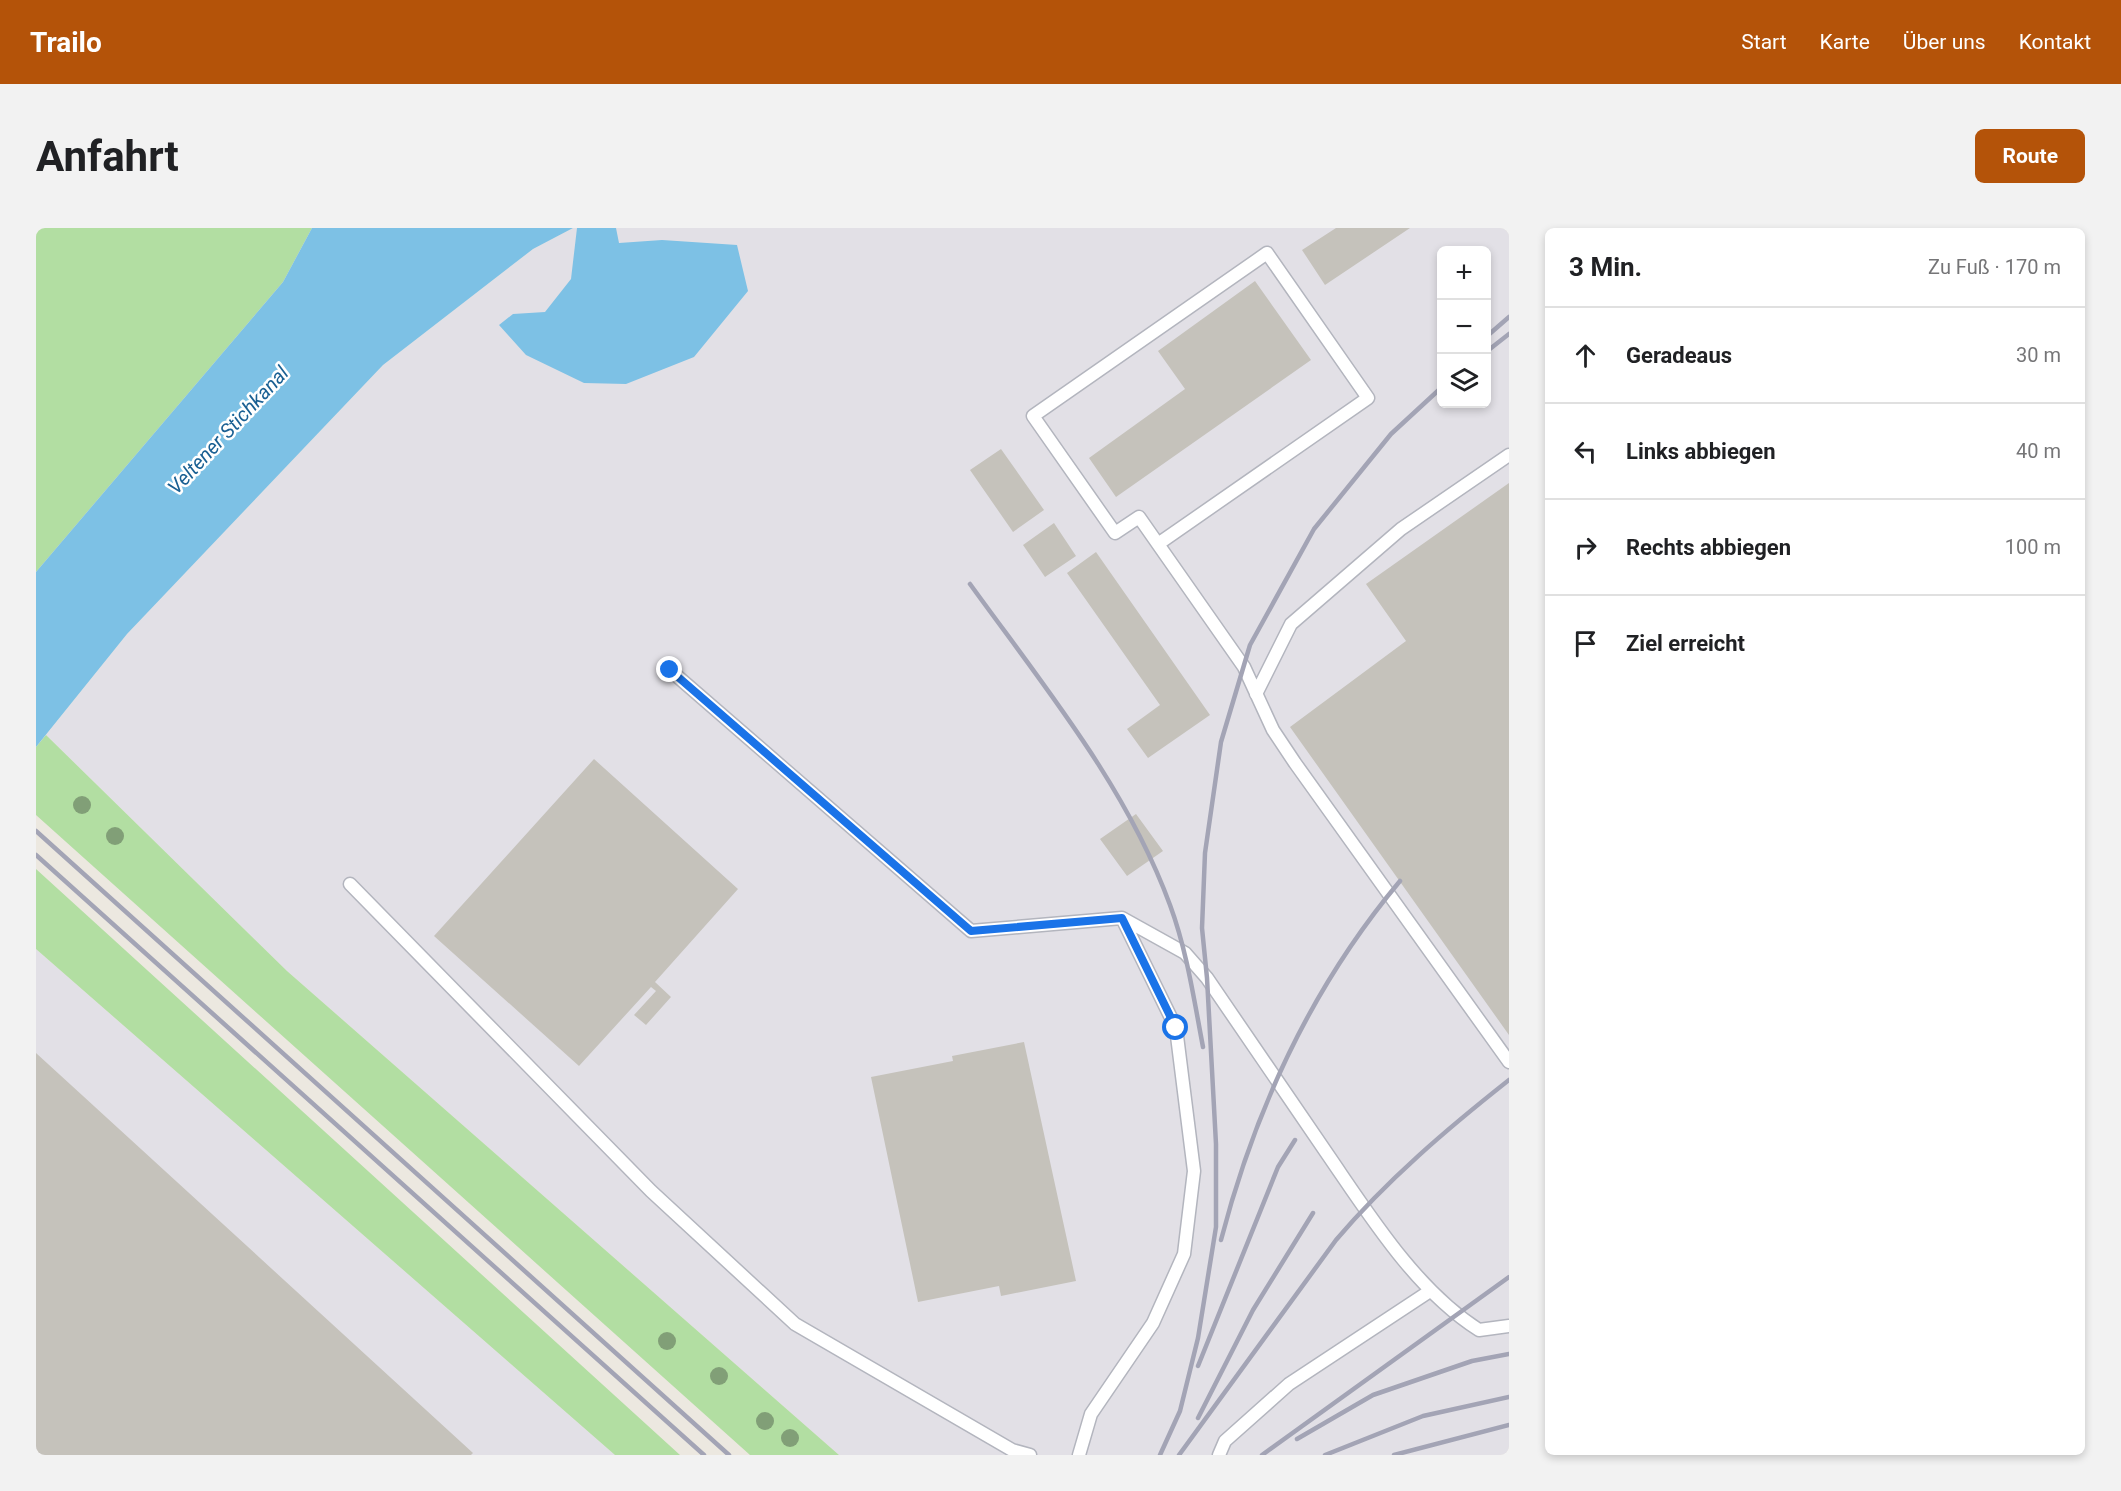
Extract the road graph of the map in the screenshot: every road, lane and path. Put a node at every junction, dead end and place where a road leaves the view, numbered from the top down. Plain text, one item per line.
1 (1509, 455) edge
2 (1158, 544) junction
3 (670, 670) dead end
4 (1256, 694) junction
5 (350, 884) dead end
6 (1122, 918) junction
7 (1509, 1062) edge
8 (1430, 1291) junction
9 (1509, 1326) edge
10 (1030, 1455) edge
11 (1079, 1455) edge
12 (1219, 1455) edge

1 - 4 lane
2 - 2 lane
2 - 4 lane
3 - 6 lane
4 - 7 lane
5 - 10 lane
6 - 8 lane
6 - 11 lane
8 - 9 lane
8 - 12 lane

